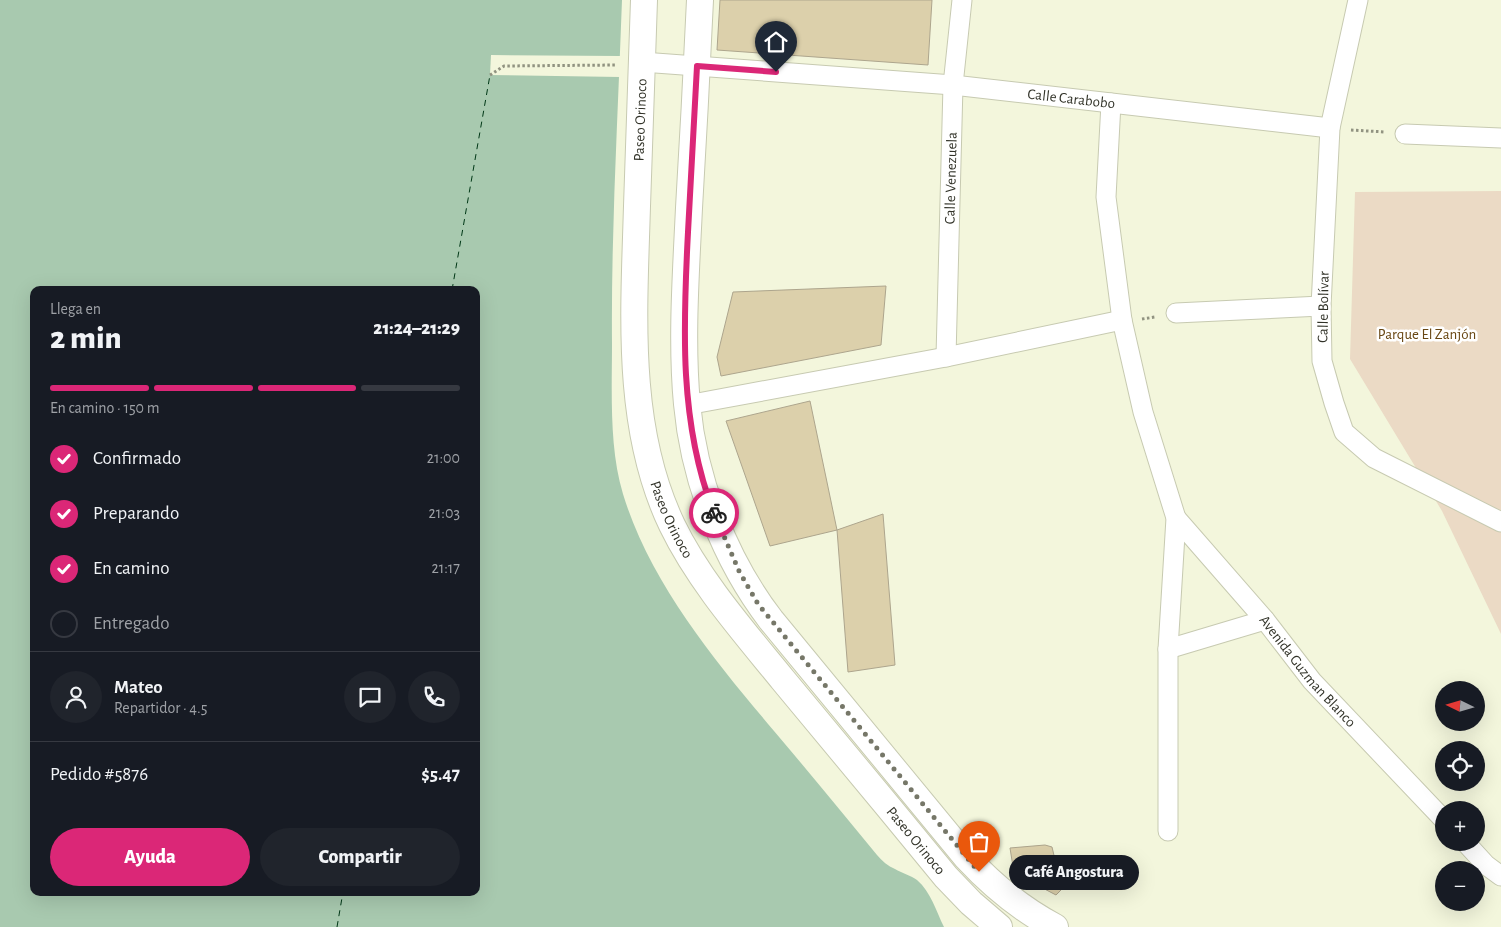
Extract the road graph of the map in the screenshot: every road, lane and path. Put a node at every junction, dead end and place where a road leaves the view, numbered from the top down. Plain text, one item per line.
1 (644, 0) edge
2 (700, 0) edge
3 (962, 0) edge
4 (1358, 0) edge
5 (642, 62) junction
6 (697, 66) junction
7 (490, 75) dead end
8 (953, 85) junction
9 (1111, 103) junction
10 (1330, 128) junction
11 (1405, 134) joint
12 (1501, 138) edge
13 (1321, 306) junction
14 (1176, 313) joint
15 (1122, 320) junction
16 (946, 357) junction
17 (687, 405) junction
18 (1176, 518) junction
19 (1501, 522) edge
20 (1265, 620) junction
21 (1168, 649) junction
22 (1435, 811) edge
23 (1168, 831) dead end
24 (1473, 851) edge
25 (1501, 876) edge
26 (999, 927) edge
27 (1055, 927) edge

1 - 5 street, Paseo Orinoco
2 - 6 street, Paseo Orinoco
3 - 8 street, Calle Venezuela
4 - 10 street, Calle Bolívar
5 - 6 street, Calle Carabobo
5 - 7 path
5 - 26 street, Paseo Orinoco
6 - 8 street, Calle Carabobo
6 - 17 street, Paseo Orinoco
8 - 9 street, Calle Carabobo
8 - 16 street, Calle Venezuela
9 - 10 street, Calle Carabobo
9 - 15 street
10 - 11 path
10 - 13 street, Calle Bolívar
11 - 12 street
13 - 14 street
13 - 19 street, Calle Bolívar
14 - 15 path
15 - 16 street
15 - 18 street
16 - 17 street
17 - 27 street, Paseo Orinoco
18 - 20 street, Avenida Guzman Blanco
18 - 21 street
20 - 21 street
20 - 22 street, Avenida Guzman Blanco
21 - 23 street
24 - 25 street

